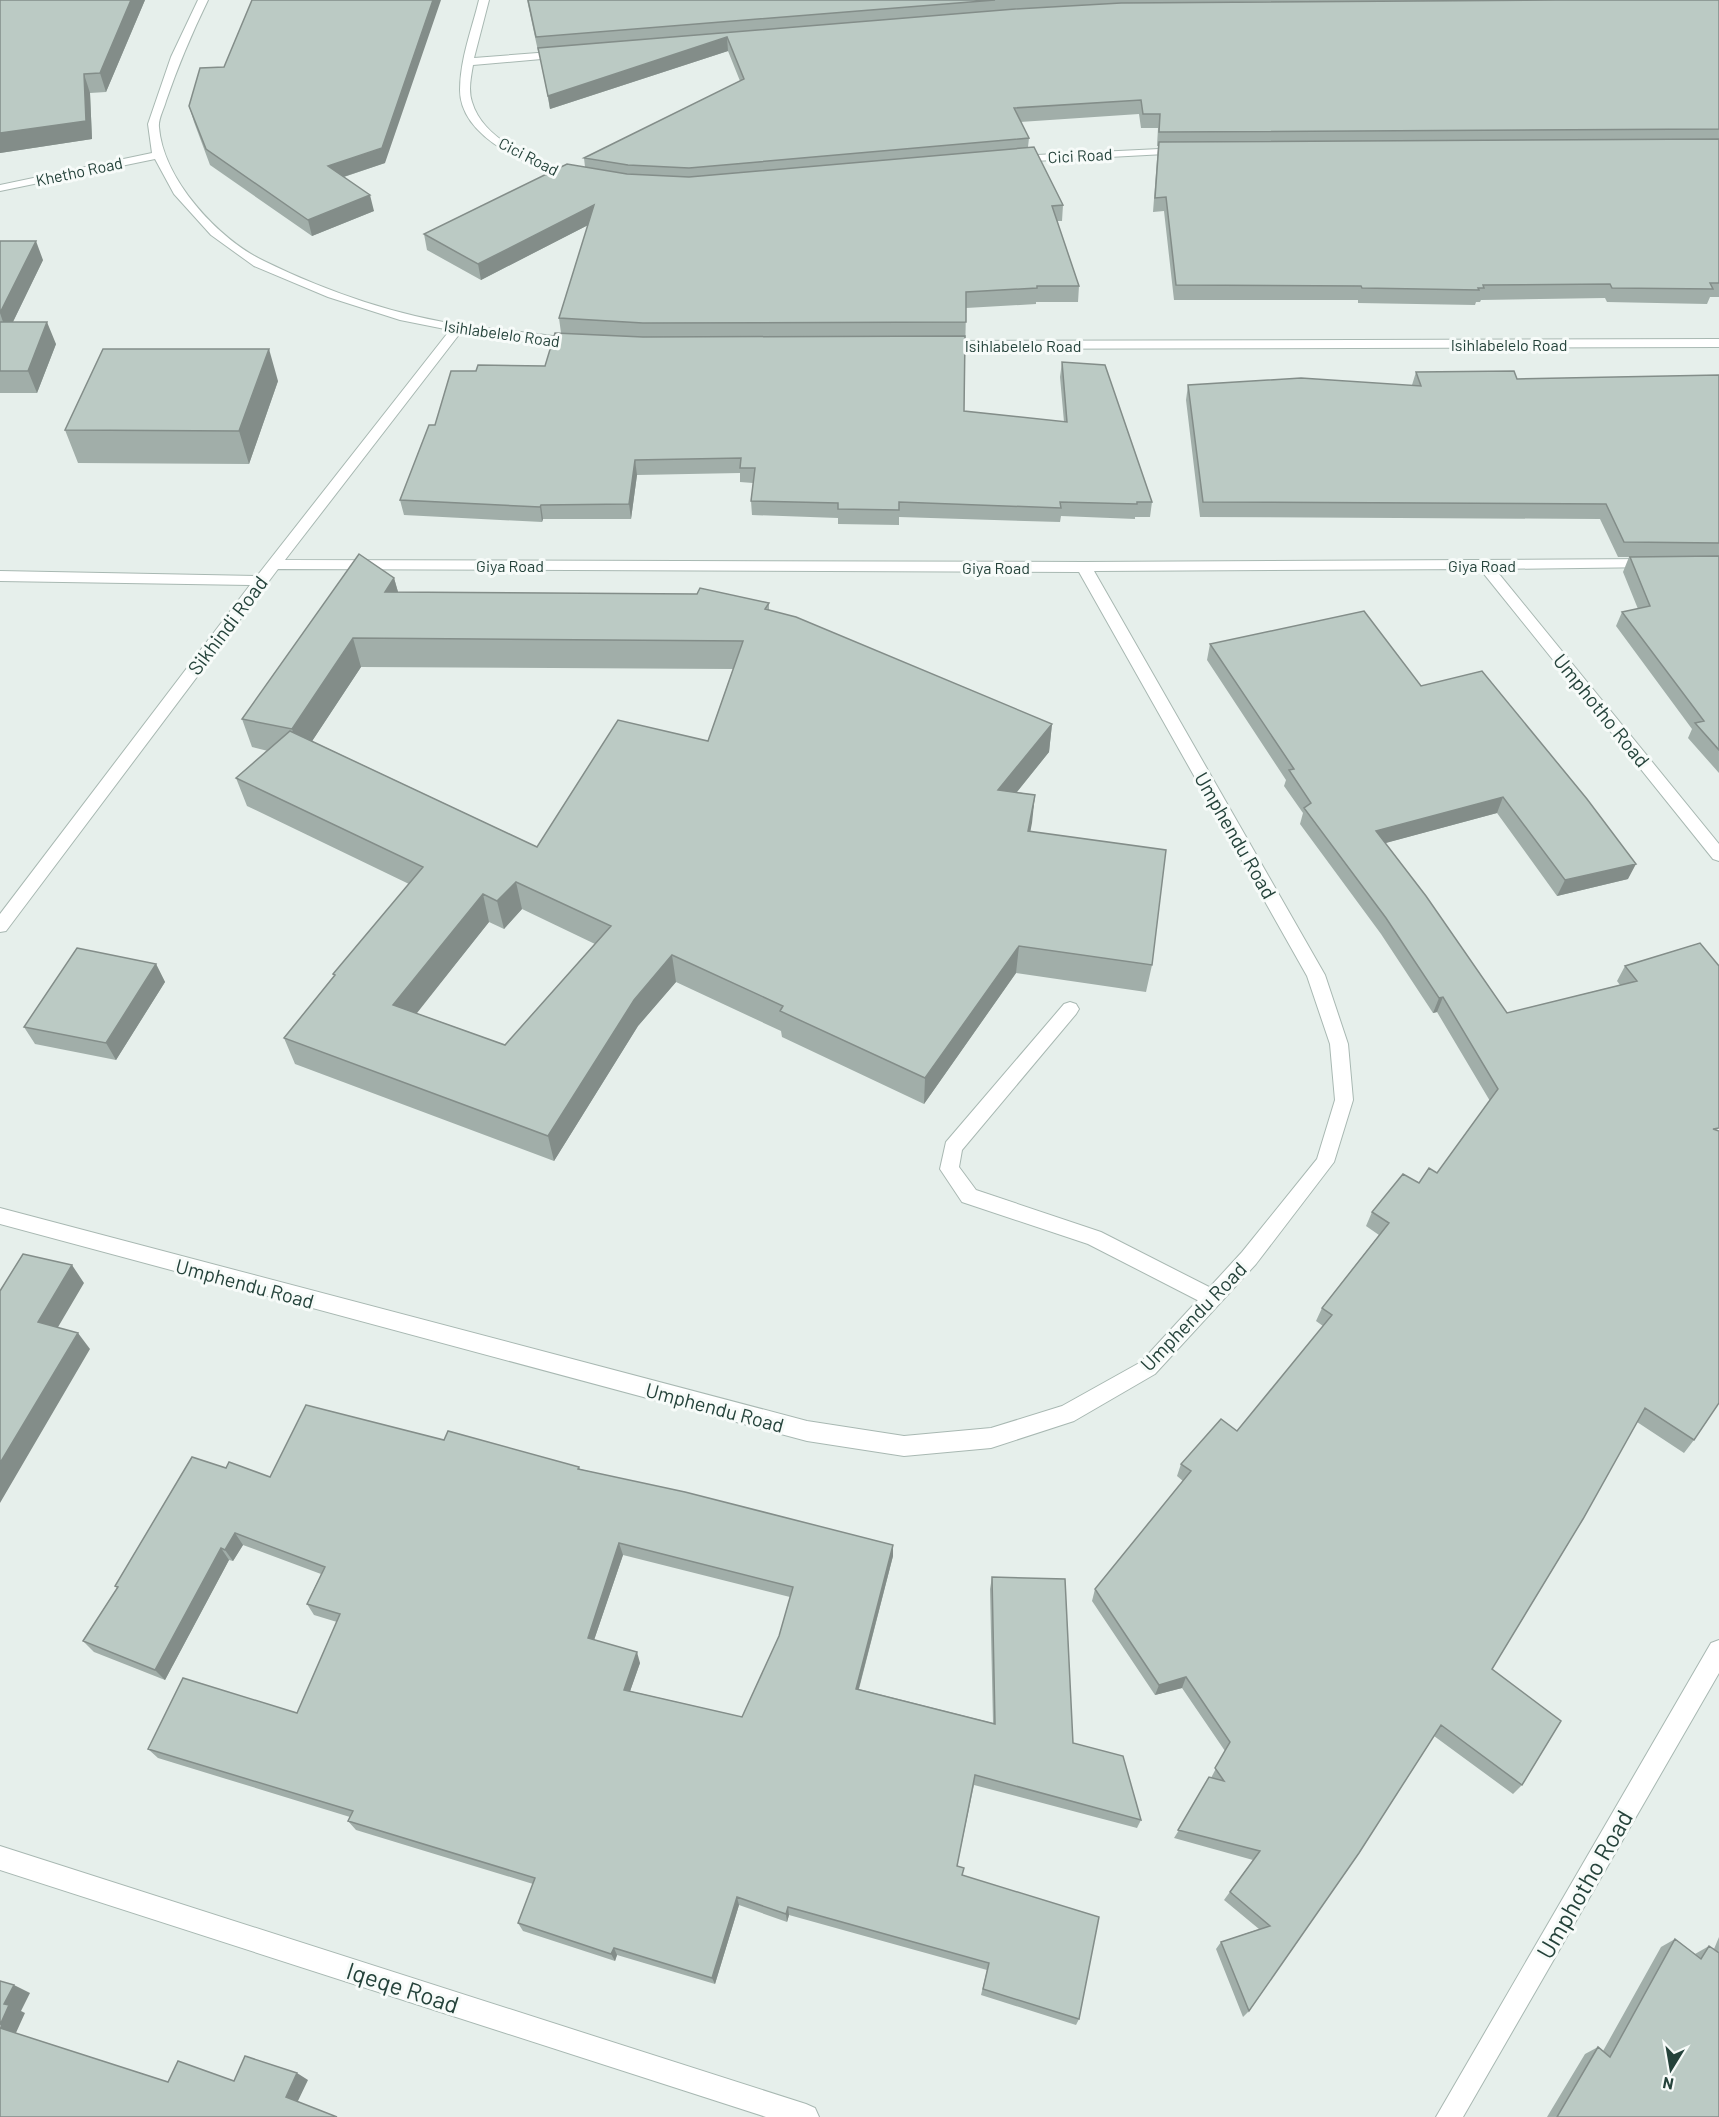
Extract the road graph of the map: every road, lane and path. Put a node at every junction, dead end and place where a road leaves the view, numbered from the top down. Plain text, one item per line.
1 (203, 0) edge
2 (484, 0) edge
3 (575, 53) edge
4 (468, 62) junction
5 (1187, 151) edge
6 (158, 154) junction
7 (1009, 159) edge
8 (586, 178) edge
9 (0, 188) edge
10 (459, 328) junction
11 (586, 342) edge
12 (1719, 343) edge
13 (933, 345) edge
14 (274, 564) junction
15 (1660, 564) edge
16 (1484, 565) junction
17 (1084, 567) junction
18 (0, 576) edge
19 (261, 581) junction
20 (1719, 855) edge
21 (0, 926) edge
22 (1070, 1008) dead end
23 (0, 1216) edge
24 (1212, 1298) junction
25 (1719, 1651) edge
26 (0, 1858) edge
27 (806, 2117) edge
28 (1449, 2117) edge

1 - 6 street, Isihlabelelo Road
2 - 4 street, Cici Road
3 - 4 street
4 - 8 street, Cici Road
5 - 7 street, Cici Road
6 - 9 street, Khetho Road
6 - 10 street, Isihlabelelo Road
10 - 11 street, Isihlabelelo Road
10 - 14 street, Sikhindi Road
12 - 13 street, Isihlabelelo Road
14 - 17 street, Giya Road
14 - 19 street, Sikhindi Road
15 - 16 street, Giya Road
16 - 17 street, Giya Road
16 - 20 street, Umphotho Road
17 - 24 street, Umphendu Road
18 - 19 street
19 - 21 street, Sikhindi Road
22 - 24 street
23 - 24 street, Umphendu Road
25 - 28 street, Umphotho Road
26 - 27 street, Iqeqe Road

